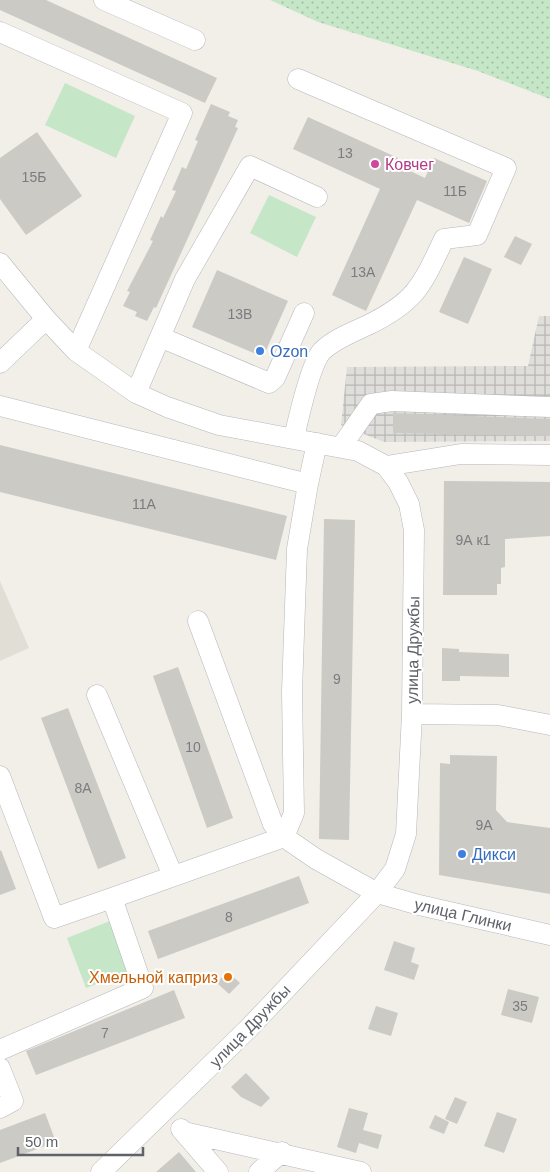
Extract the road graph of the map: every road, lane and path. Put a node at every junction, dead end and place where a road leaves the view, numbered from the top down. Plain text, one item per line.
1 (104, 0) edge
2 (0, 32) edge
3 (195, 40) dead end
4 (298, 79) dead end
5 (317, 197) dead end
6 (0, 263) edge
7 (304, 312) dead end
8 (46, 319) junction
9 (160, 337) junction
10 (76, 351) junction
11 (0, 363) edge
12 (136, 393) junction
13 (0, 406) edge
14 (550, 407) edge
15 (294, 438) junction
16 (317, 443) junction
17 (341, 447) junction
18 (550, 455) edge
19 (386, 466) junction
20 (308, 484) junction
21 (198, 621) dead end
22 (97, 695) dead end
23 (412, 714) junction
24 (550, 725) edge
25 (0, 776) edge
26 (284, 837) junction
27 (173, 876) junction
28 (377, 893) junction
29 (112, 898) junction
30 (550, 935) edge
31 (0, 1050) edge
32 (0, 1068) edge
33 (0, 1108) edge
34 (163, 1113) junction
35 (184, 1132) junction
36 (282, 1152) junction
37 (101, 1172) edge
38 (218, 1172) edge
39 (259, 1172) edge
40 (361, 1172) edge

1 - 3 street
2 - 10 street
4 - 15 street
5 - 9 street
6 - 8 street, улица Дружбы
7 - 9 street
8 - 10 street, улица Дружбы
8 - 11 street
9 - 12 street
10 - 12 street, улица Дружбы
12 - 15 street, улица Дружбы
13 - 20 street
14 - 17 street
15 - 16 street, улица Дружбы
16 - 17 street, улица Дружбы
16 - 20 street
17 - 19 street, улица Дружбы
18 - 19 street
19 - 23 street, улица Дружбы
20 - 26 street
21 - 26 street
22 - 27 street
23 - 24 street
23 - 28 street, улица Дружбы
25 - 29 street
26 - 27 street
26 - 28 street, улица Глинки
27 - 29 street
28 - 30 street, улица Глинки
28 - 34 street, улица Дружбы
29 - 31 street
32 - 33 street
34 - 35 street
34 - 37 street, улица Дружбы
35 - 36 street
35 - 38 street
36 - 39 street
36 - 40 street

